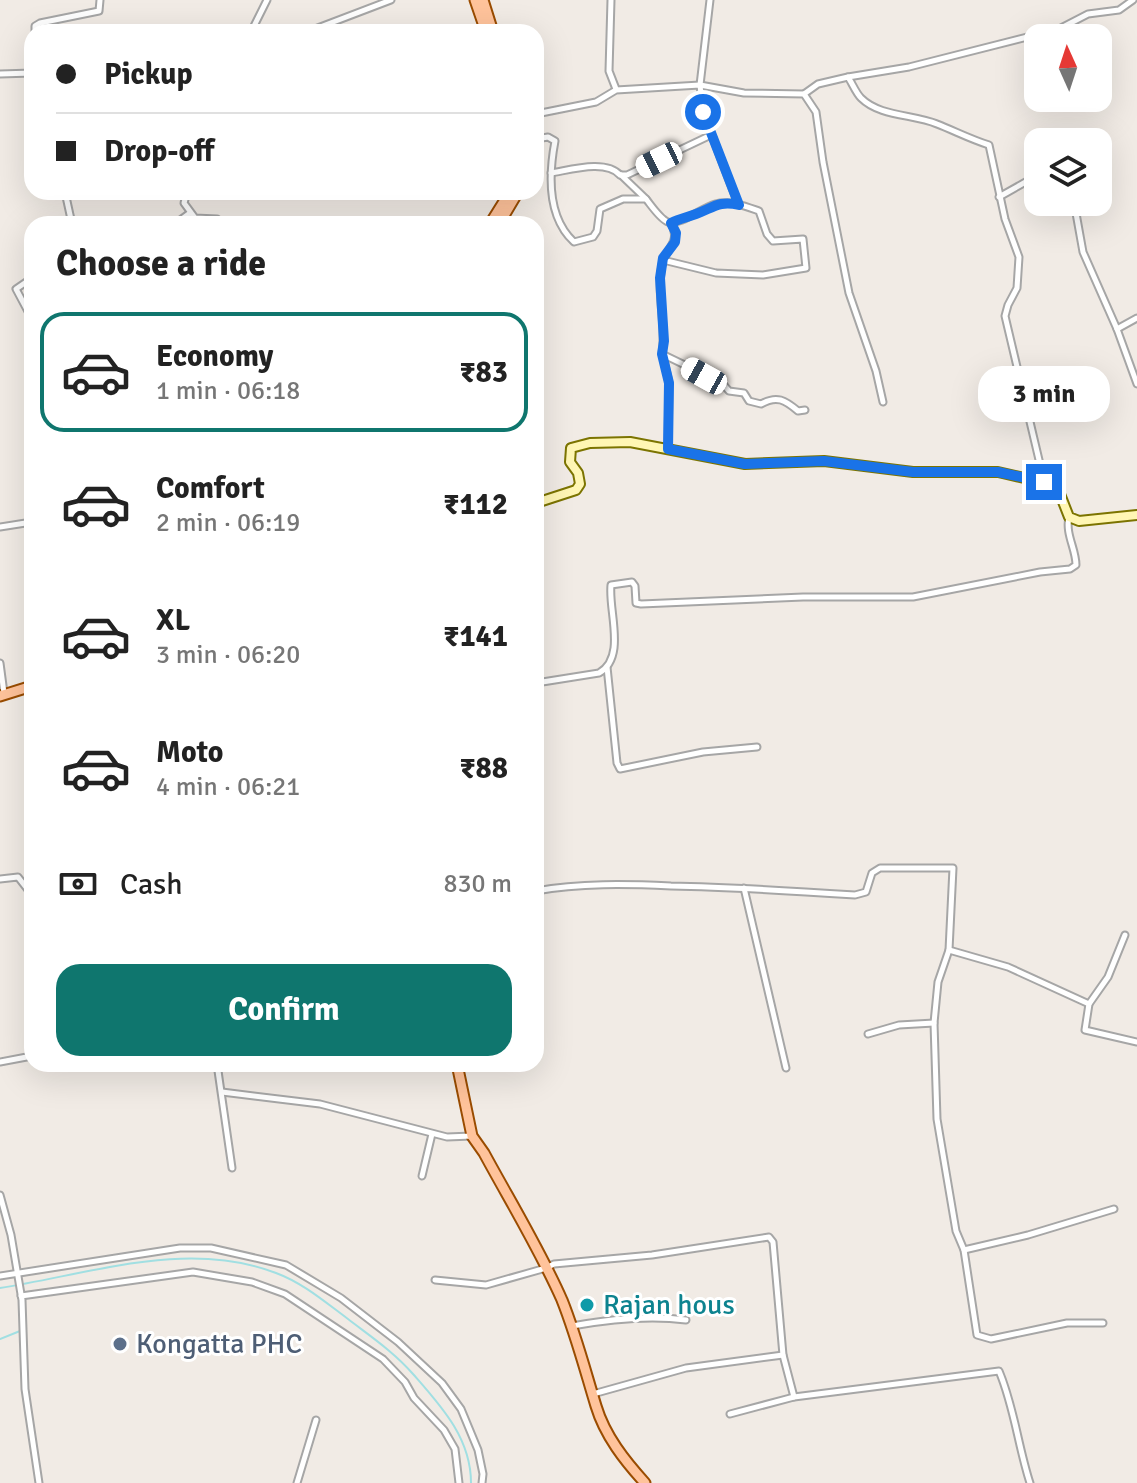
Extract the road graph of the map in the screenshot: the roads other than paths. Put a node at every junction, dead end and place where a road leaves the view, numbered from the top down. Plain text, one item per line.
1 (100, 0) edge
2 (267, 0) edge
3 (391, 0) edge
4 (475, 0) edge
5 (483, 0) edge
6 (611, 0) edge
7 (710, 0) edge
8 (1133, 0) edge
9 (38, 24) edge
10 (255, 24) edge
11 (328, 24) edge
12 (483, 24) edge
13 (490, 24) edge
14 (24, 73) edge
15 (0, 74) edge
16 (848, 77) junction
17 (700, 85) junction
18 (616, 90) junction
19 (804, 94) junction
20 (544, 112) edge
21 (711, 135) junction
22 (544, 138) edge
23 (551, 173) junction
24 (620, 175) junction
25 (1024, 183) edge
26 (999, 197) junction
27 (646, 199) junction
28 (185, 200) edge
29 (739, 205) junction
30 (747, 207) junction
31 (190, 213) junction
32 (186, 216) edge
33 (193, 216) edge
34 (1077, 216) edge
35 (749, 217) dead end
36 (671, 223) junction
37 (663, 260) junction
38 (24, 284) edge
39 (24, 304) edge
40 (1137, 318) edge
41 (1117, 329) junction
42 (662, 354) junction
43 (1137, 384) edge
44 (883, 402) dead end
45 (805, 410) dead end
46 (668, 449) junction
47 (1044, 482) junction
48 (544, 500) edge
49 (1137, 515) edge
50 (1069, 517) junction
51 (24, 523) edge
52 (0, 527) edge
53 (0, 663) edge
54 (607, 667) junction
55 (544, 682) edge
56 (24, 688) edge
57 (2, 695) edge
58 (757, 747) dead end
59 (0, 879) edge
60 (24, 885) edge
61 (744, 888) junction
62 (544, 890) edge
63 (1125, 935) dead end
64 (949, 950) junction
65 (1089, 1004) junction
66 (934, 1023) junction
67 (868, 1034) dead end
68 (1137, 1042) edge
69 (24, 1058) edge
70 (0, 1062) edge
71 (786, 1068) dead end
72 (218, 1072) edge
73 (459, 1072) edge
74 (222, 1092) junction
75 (432, 1134) junction
76 (472, 1136) junction
77 (232, 1168) dead end
78 (422, 1176) dead end
79 (0, 1195) edge
80 (1114, 1209) dead end
81 (964, 1250) junction
82 (546, 1268) junction
83 (0, 1276) edge
84 (18, 1276) junction
85 (435, 1280) dead end
86 (21, 1296) junction
87 (686, 1320) dead end
88 (1103, 1323) dead end
89 (571, 1326) junction
90 (783, 1355) junction
91 (593, 1394) junction
92 (794, 1397) junction
93 (730, 1414) dead end
94 (316, 1420) dead end
95 (39, 1483) edge
96 (297, 1483) edge
97 (459, 1483) edge
98 (482, 1483) edge
99 (645, 1483) edge
100 (1030, 1483) edge

1 - 9 street
2 - 10 street
3 - 11 street
4 - 12 main road
5 - 13 main road
6 - 18 street
7 - 17 street
8 - 16 street
14 - 15 street
16 - 19 street
16 - 26 street
17 - 18 street
17 - 19 street
17 - 21 street
18 - 20 street
19 - 44 street
21 - 24 street
21 - 29 street
22 - 23 street
23 - 24 street
23 - 27 street
24 - 27 street
25 - 26 street
26 - 47 street
27 - 36 street
28 - 31 street
29 - 30 street
29 - 36 street
30 - 35 street
30 - 37 street
31 - 32 street
31 - 33 street
34 - 41 street
36 - 37 street
37 - 42 street
38 - 39 street
40 - 41 street
41 - 43 street
42 - 45 street
42 - 46 street
46 - 47 street
46 - 48 street
47 - 50 street
49 - 50 street
50 - 54 street
51 - 52 street
53 - 57 street
54 - 55 street
54 - 58 street
56 - 57 main road
59 - 60 street
61 - 62 street
61 - 64 street
61 - 71 street
63 - 65 street
64 - 65 street
64 - 66 street
65 - 68 street
66 - 67 street
66 - 81 street
69 - 70 street
72 - 74 street
73 - 76 main road
74 - 75 street
74 - 77 street
75 - 76 street
75 - 78 street
76 - 82 main road
79 - 84 street
80 - 81 street
81 - 88 street
82 - 85 street
82 - 89 main road
82 - 90 street
83 - 84 street
84 - 86 street
84 - 98 street
86 - 95 street
86 - 97 street
87 - 89 street
89 - 91 main road
90 - 91 street
90 - 92 street
91 - 99 main road
92 - 93 street
92 - 100 street
94 - 96 street

